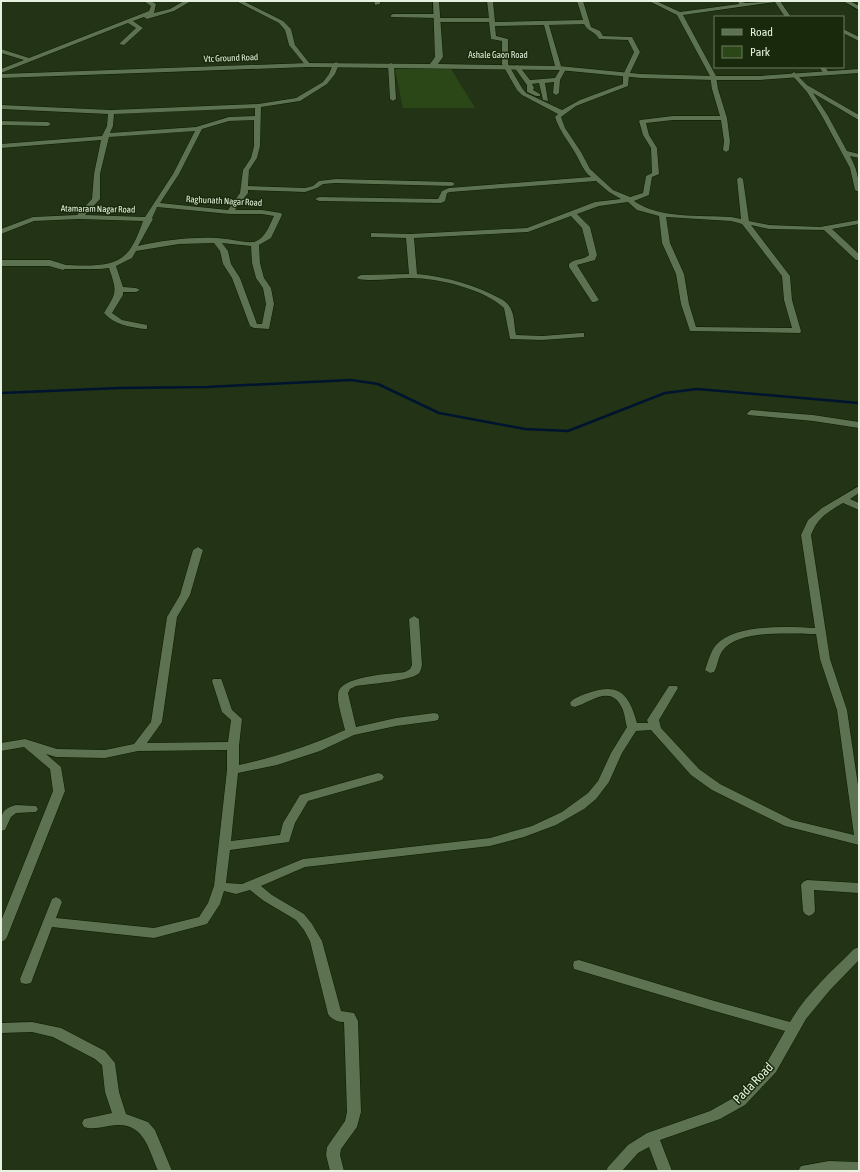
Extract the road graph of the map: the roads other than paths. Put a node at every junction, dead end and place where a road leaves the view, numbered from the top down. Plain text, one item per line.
1 (147, 1) edge
2 (188, 1) edge
3 (239, 1) edge
4 (436, 1) edge
5 (490, 1) edge
6 (580, 1) edge
7 (652, 1) edge
8 (739, 1) edge
9 (774, 1) edge
10 (777, 1) edge
11 (846, 1) edge
12 (745, 5) junction
13 (859, 8) edge
14 (678, 14) junction
15 (393, 16) dead end
16 (787, 16) edge
17 (137, 18) junction
18 (437, 18) junction
19 (129, 21) junction
20 (492, 22) junction
21 (586, 22) junction
22 (546, 23) junction
23 (844, 32) edge
24 (859, 39) edge
25 (122, 44) dead end
26 (1, 51) edge
27 (439, 57) junction
28 (30, 60) junction
29 (336, 64) junction
30 (308, 65) junction
31 (391, 65) junction
32 (433, 65) junction
33 (449, 65) junction
34 (462, 65) joint
35 (506, 65) junction
36 (518, 67) junction
37 (561, 67) junction
38 (1, 71) edge
39 (824, 71) edge
40 (859, 71) edge
41 (626, 74) junction
42 (795, 75) junction
43 (1, 76) edge
44 (713, 77) junction
45 (557, 80) junction
46 (542, 81) junction
47 (528, 82) junction
48 (802, 83) junction
49 (556, 93) dead end
50 (393, 99) dead end
51 (258, 106) junction
52 (1, 107) edge
53 (111, 112) junction
54 (562, 113) junction
55 (258, 118) junction
56 (724, 118) junction
57 (859, 118) edge
58 (1, 123) edge
59 (48, 124) dead end
60 (199, 128) junction
61 (106, 137) junction
62 (1, 146) edge
63 (726, 150) dead end
64 (845, 153) junction
65 (859, 156) edge
66 (596, 179) junction
67 (740, 179) dead end
68 (452, 184) dead end
69 (245, 188) junction
70 (859, 190) edge
71 (319, 199) dead end
72 (629, 200) junction
73 (155, 205) junction
74 (230, 212) junction
75 (572, 213) junction
76 (662, 215) junction
77 (79, 216) junction
78 (149, 218) junction
79 (746, 222) junction
80 (859, 222) edge
81 (1, 226) edge
82 (11, 228) junction
83 (826, 228) junction
84 (1, 232) edge
85 (374, 236) dead end
86 (410, 236) junction
87 (216, 240) junction
88 (255, 244) junction
89 (134, 248) junction
90 (859, 258) edge
91 (1, 263) edge
92 (112, 265) junction
93 (63, 267) junction
94 (1, 270) edge
95 (413, 276) junction
96 (361, 277) dead end
97 (119, 289) junction
98 (136, 290) dead end
99 (595, 300) dead end
100 (144, 326) dead end
101 (581, 335) dead end
102 (751, 414) dead end
103 (859, 426) edge
104 (859, 488) edge
105 (842, 499) junction
106 (859, 507) edge
107 (198, 550) dead end
108 (414, 619) dead end
109 (820, 630) junction
110 (710, 670) dead end
111 (217, 681) dead end
112 (673, 688) dead end
113 (575, 703) dead end
114 (434, 717) dead end
115 (655, 726) junction
116 (633, 727) junction
117 (351, 732) junction
118 (25, 743) junction
119 (233, 746) junction
120 (1, 747) edge
121 (138, 747) junction
122 (233, 770) junction
123 (378, 777) dead end
124 (32, 809) dead end
125 (1, 826) edge
126 (859, 834) edge
127 (859, 841) edge
128 (226, 846) junction
129 (252, 885) junction
130 (220, 886) junction
131 (859, 888) edge
132 (56, 902) dead end
133 (810, 911) dead end
134 (48, 922) junction
135 (1, 937) edge
136 (859, 952) edge
137 (579, 965) dead end
138 (26, 979) dead end
139 (1, 1028) edge
140 (794, 1028) junction
141 (120, 1118) junction
142 (88, 1123) dead end
143 (652, 1137) junction
144 (859, 1169) edge
145 (165, 1171) edge
146 (337, 1171) edge
147 (613, 1171) edge
148 (665, 1171) edge
149 (807, 1171) edge

1 - 17 street
2 - 17 street
3 - 30 street
4 - 18 street
5 - 20 street
6 - 21 street
7 - 14 street
8 - 12 street
9 - 12 street
10 - 16 street
11 - 13 street
12 - 14 street
14 - 44 street
15 - 18 street
17 - 19 street
18 - 20 street
18 - 27 street
19 - 25 street
19 - 28 street
20 - 22 street
20 - 35 street
21 - 22 street
21 - 41 street
22 - 37 street
23 - 24 street
26 - 28 street
27 - 32 street
27 - 33 street
28 - 38 street
29 - 30 street, Vtc Ground Road
29 - 31 street, Vtc Ground Road
29 - 51 street
30 - 43 street, Vtc Ground Road
31 - 32 street, Vtc Ground Road
31 - 50 street
32 - 33 street, Vtc Ground Road
33 - 34 street, Vtc Ground Road
34 - 35 street, Ashale Gaon Road
35 - 36 street, Ashale Gaon Road
35 - 37 street, Ashale Gaon Road
35 - 54 street
36 - 37 street, Ashale Gaon Road
36 - 47 street
37 - 41 street, Ashale Gaon Road
37 - 45 street
39 - 40 street, Ashale Gaon Road
39 - 42 street, Ashale Gaon Road
41 - 44 street, Ashale Gaon Road
41 - 54 street
42 - 44 street, Ashale Gaon Road
42 - 48 street
44 - 56 street
45 - 46 street
45 - 49 street
46 - 47 street
46 - 47 street
48 - 57 street
48 - 64 street
51 - 53 street
51 - 55 street
52 - 53 street
53 - 61 street
54 - 66 street
55 - 60 street
55 - 69 street
56 - 63 street
56 - 72 street
58 - 59 street
60 - 61 street
60 - 73 street
61 - 62 street
61 - 77 street
64 - 65 street
64 - 70 street
66 - 71 street
66 - 72 street
67 - 79 street
68 - 69 street
69 - 74 street
72 - 75 street
72 - 76 street
73 - 74 street, Raghunath Nagar Road
73 - 78 street
74 - 88 street, Raghunath Nagar Road
75 - 86 street
75 - 99 street
76 - 79 street
76 - 79 street
77 - 78 street, Atamaram Nagar Road
77 - 82 street, Atamaram Nagar Road
78 - 89 street
79 - 83 street
80 - 83 street
81 - 82 street
82 - 84 street, Atamaram Nagar Road
83 - 90 street
85 - 86 street
86 - 95 street
87 - 88 street
87 - 88 street
87 - 89 street
89 - 92 street
91 - 93 street
92 - 93 street
92 - 97 street
93 - 94 street
95 - 96 street
95 - 101 street
97 - 98 street
97 - 100 street
102 - 103 street
104 - 105 street
105 - 106 street
105 - 109 street
107 - 121 street
108 - 117 street
109 - 110 street
109 - 126 street
111 - 119 street
112 - 115 street
113 - 116 street
114 - 117 street
115 - 116 street
115 - 127 street
116 - 129 street
117 - 122 street
118 - 120 street
118 - 121 street
118 - 135 street
119 - 121 street
119 - 122 street
122 - 128 street
123 - 128 street
124 - 125 street
128 - 130 street
129 - 130 street
129 - 146 street
130 - 134 street
131 - 133 street
132 - 134 street
134 - 138 street
136 - 140 street, Pada Road
137 - 140 street
139 - 141 street
140 - 143 street, Pada Road
141 - 142 street
141 - 145 street
143 - 147 street, Pada Road
143 - 148 street
144 - 149 street

